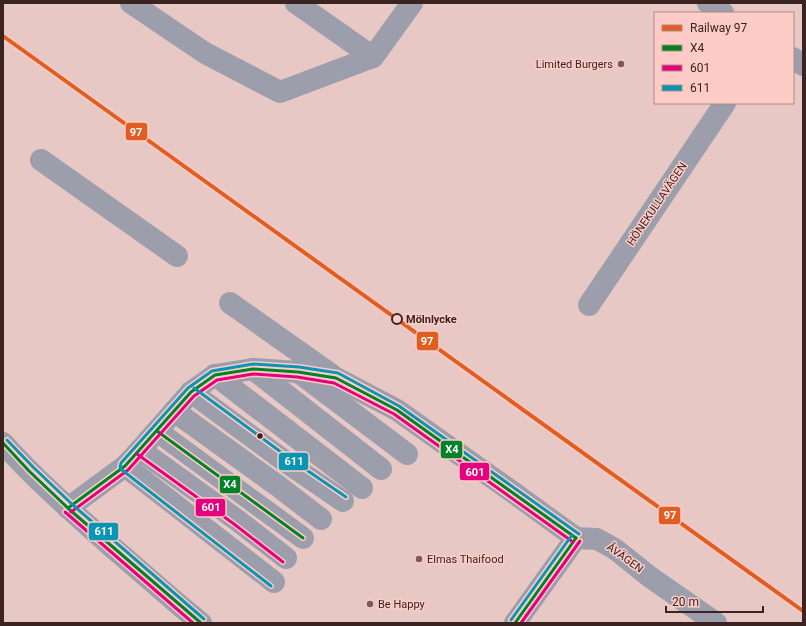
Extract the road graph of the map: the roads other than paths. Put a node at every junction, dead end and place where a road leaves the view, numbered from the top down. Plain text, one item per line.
1 (131, 3) edge
2 (296, 3) edge
3 (412, 3) edge
4 (708, 3) edge
5 (722, 12) edge
6 (373, 57) junction
7 (794, 59) edge
8 (803, 65) edge
9 (725, 104) edge
10 (41, 160) dead end
11 (177, 256) dead end
12 (230, 303) dead end
13 (589, 305) dead end
14 (253, 369) junction
15 (298, 372) junction
16 (215, 375) junction
17 (336, 378) junction
18 (192, 392) junction
19 (174, 411) junction
20 (156, 431) junction
21 (3, 443) edge
22 (140, 450) junction
23 (407, 454) dead end
24 (125, 466) junction
25 (381, 469) dead end
26 (362, 488) dead end
27 (343, 501) dead end
28 (68, 508) junction
29 (321, 519) dead end
30 (302, 538) dead end
31 (576, 538) junction
32 (286, 558) dead end
33 (274, 582) dead end
34 (202, 623) edge
35 (515, 623) edge
36 (716, 623) edge

1 - 6 street
2 - 6 street
3 - 6 street
4 - 5 street
7 - 8 street
9 - 13 street, HÖNEKULLAVÄGEN
10 - 11 street
12 - 17 street
14 - 15 street
14 - 16 street
14 - 25 street
15 - 17 street
15 - 23 street
16 - 18 street
16 - 26 street
17 - 31 street
18 - 19 street
18 - 27 street
19 - 20 street
19 - 29 street
20 - 22 street
20 - 30 street
21 - 28 street
22 - 24 street
22 - 32 street
24 - 28 street
24 - 33 street
28 - 34 street
31 - 35 street
31 - 36 street, ÅVÄGEN

